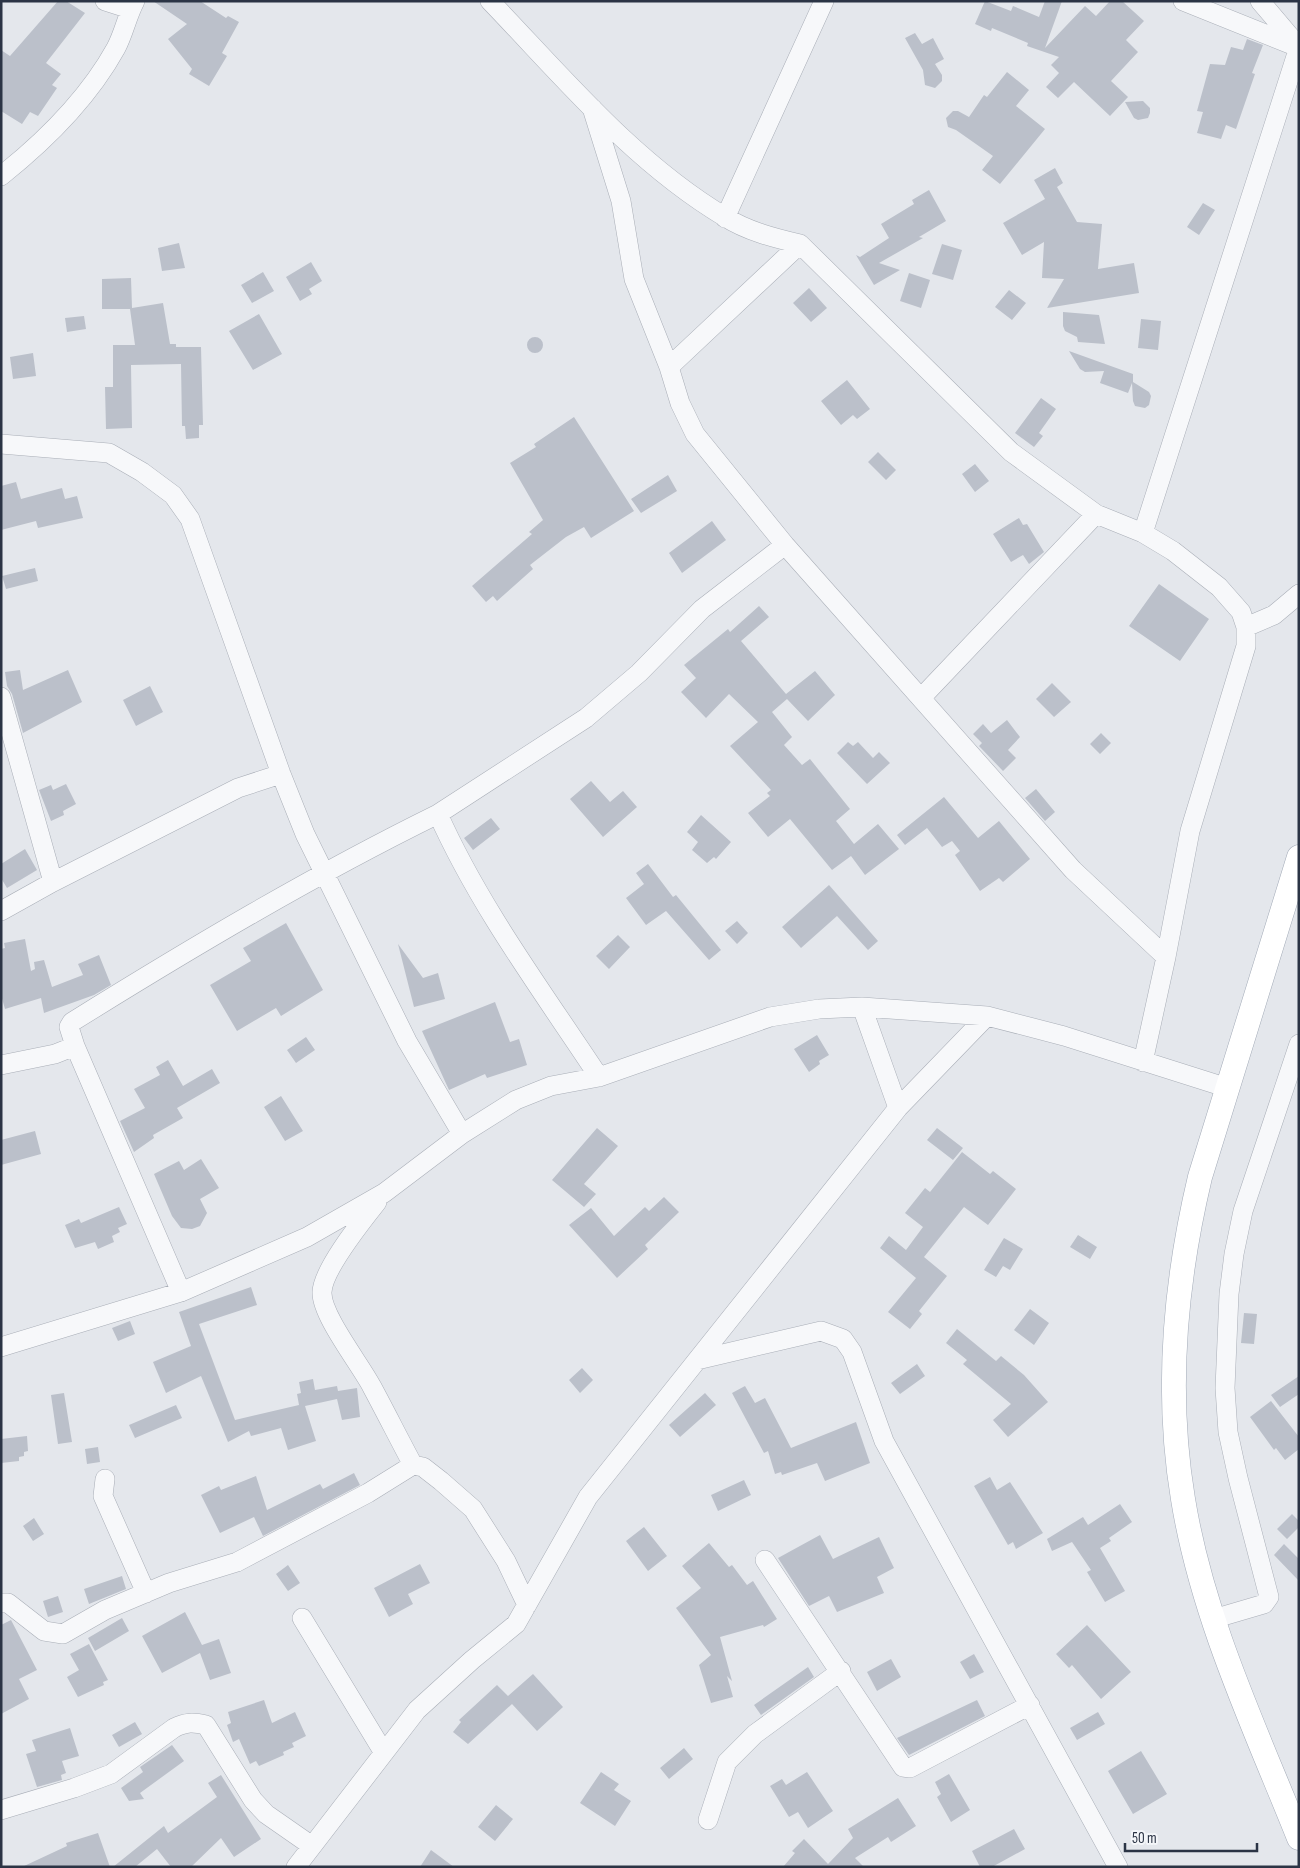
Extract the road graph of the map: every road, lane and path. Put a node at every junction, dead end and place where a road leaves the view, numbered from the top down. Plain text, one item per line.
1 (105, 1) edge
2 (490, 1) edge
3 (824, 1) edge
4 (1183, 1) edge
5 (1260, 1) edge
6 (133, 5) edge
7 (1299, 47) edge
8 (592, 107) junction
9 (1, 176) edge
10 (726, 218) junction
11 (800, 244) junction
12 (669, 367) junction
13 (1, 444) edge
14 (1096, 514) junction
15 (1143, 533) junction
16 (785, 545) junction
17 (1299, 594) edge
18 (1246, 627) junction
19 (1, 697) edge
20 (921, 698) junction
21 (281, 774) junction
22 (438, 814) junction
23 (1299, 857) edge
24 (324, 874) junction
25 (52, 882) junction
26 (1, 911) edge
27 (1166, 957) junction
28 (862, 1007) junction
29 (988, 1016) junction
30 (1299, 1044) edge
31 (75, 1046) junction
32 (1143, 1062) junction
33 (1, 1065) edge
34 (599, 1077) junction
35 (1228, 1088) junction
36 (898, 1108) junction
37 (462, 1134) junction
38 (384, 1193) junction
39 (181, 1292) junction
40 (1, 1347) edge
41 (697, 1360) junction
42 (413, 1465) junction
43 (105, 1479) dead end
44 (765, 1560) dead end
45 (146, 1593) junction
46 (1, 1603) edge
47 (527, 1605) junction
48 (302, 1618) dead end
49 (1213, 1619) junction
50 (841, 1671) junction
51 (1030, 1705) junction
52 (384, 1753) junction
53 (1, 1810) edge
54 (708, 1820) dead end
55 (1299, 1838) edge
56 (312, 1846) junction
57 (296, 1867) edge
58 (1118, 1867) edge

1 - 6 street
2 - 8 street
3 - 10 street
4 - 7 street
5 - 7 street
6 - 9 street
7 - 15 street
8 - 10 street
8 - 12 street
10 - 11 street
11 - 12 street
11 - 14 street
12 - 16 street
13 - 21 street
14 - 15 street
14 - 20 street
15 - 18 street
16 - 20 street
16 - 22 street
17 - 18 street
18 - 27 street
19 - 25 street
20 - 27 street
21 - 24 street
21 - 25 street
22 - 24 street
22 - 34 street
23 - 35 main road
24 - 31 street
24 - 37 street
25 - 26 street
27 - 32 street
28 - 29 street
28 - 34 street
28 - 36 street
29 - 32 street
29 - 36 street
30 - 49 street
31 - 33 street
31 - 39 street
32 - 35 street
34 - 37 street
35 - 49 main road
36 - 41 street
37 - 38 street
38 - 39 street
38 - 42 street
39 - 40 street
41 - 47 street
41 - 51 street
42 - 45 street
42 - 47 street
43 - 45 street
44 - 50 street
45 - 46 street
47 - 52 street
48 - 52 street
49 - 55 main road
50 - 51 street
50 - 54 street
51 - 58 street
52 - 56 street
53 - 56 street
56 - 57 street

